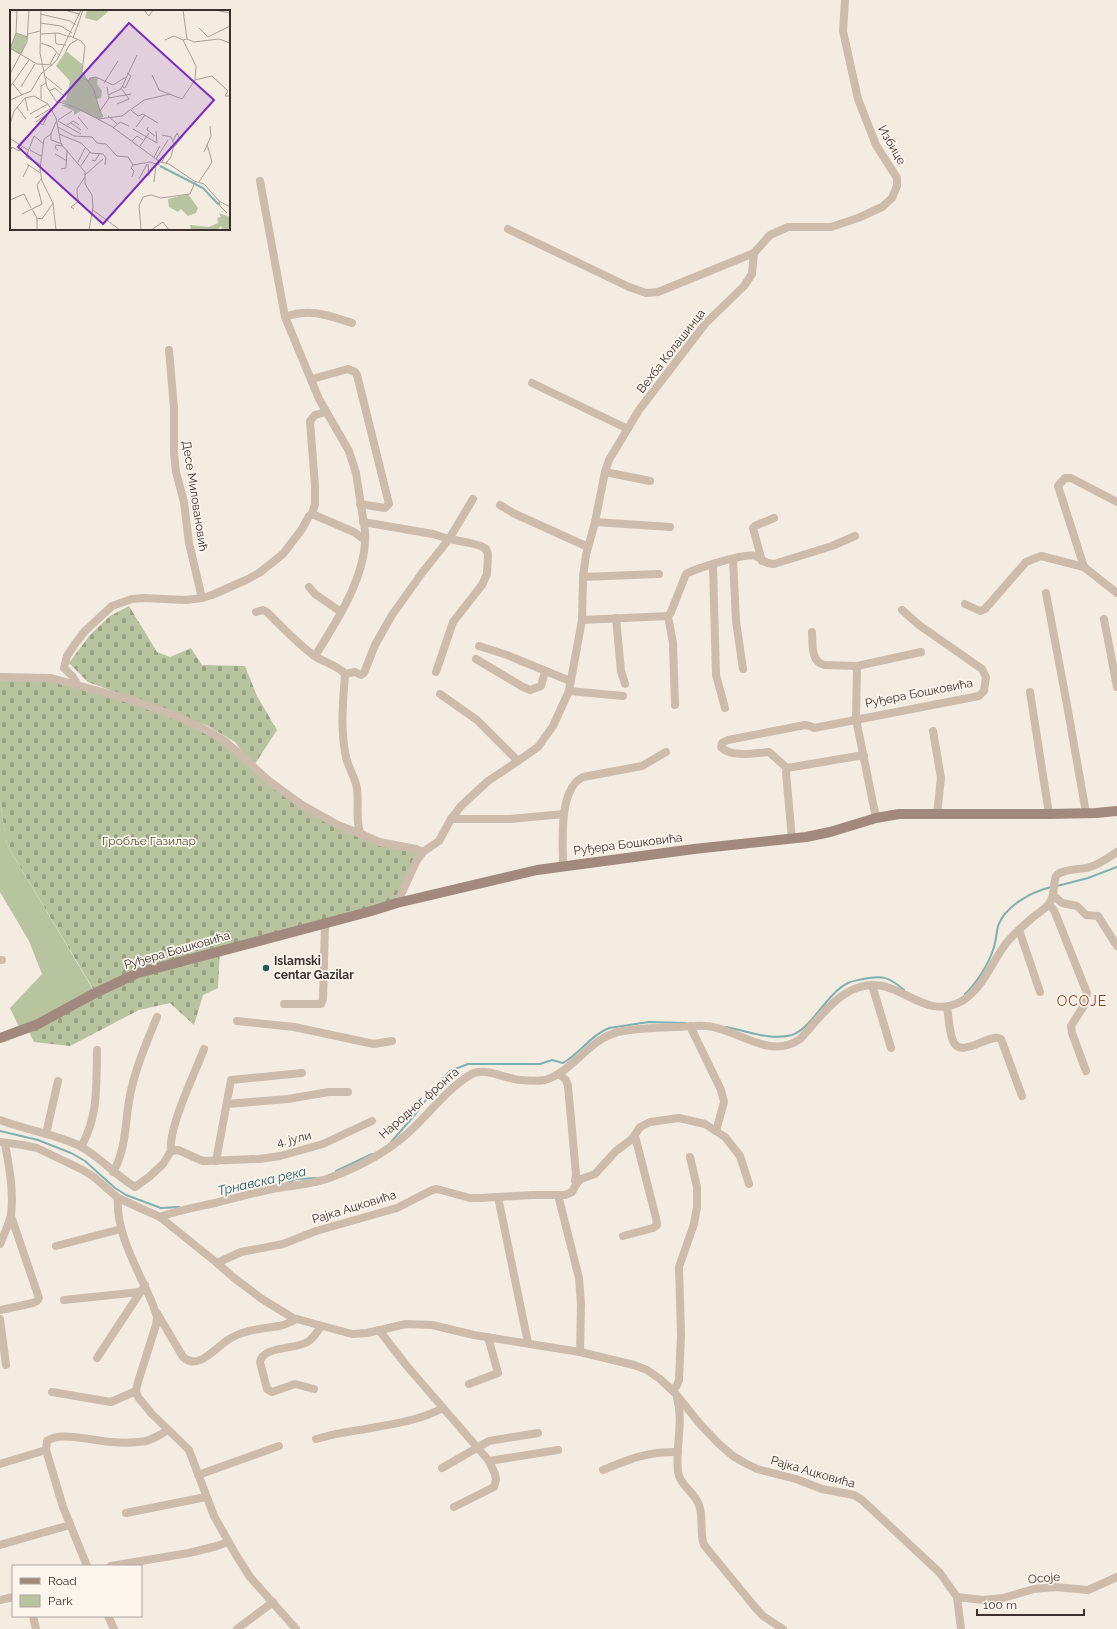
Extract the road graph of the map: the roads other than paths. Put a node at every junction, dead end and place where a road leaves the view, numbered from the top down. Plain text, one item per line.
1 (845, 0) edge
2 (260, 181) dead end
3 (508, 229) dead end
4 (754, 253) junction
5 (285, 317) junction
6 (352, 323) dead end
7 (169, 350) dead end
8 (312, 379) junction
9 (532, 383) dead end
10 (326, 412) junction
11 (628, 429) junction
12 (605, 472) junction
13 (650, 481) dead end
14 (473, 499) dead end
15 (1117, 502) edge
16 (360, 504) junction
17 (500, 505) dead end
18 (312, 514) junction
19 (774, 518) dead end
20 (363, 522) junction
21 (595, 522) junction
22 (670, 527) dead end
23 (855, 536) dead end
24 (449, 539) junction
25 (365, 540) junction
26 (588, 547) junction
27 (733, 559) junction
28 (762, 560) junction
29 (713, 565) junction
30 (1084, 567) junction
31 (660, 574) dead end
32 (583, 577) junction
33 (309, 587) dead end
34 (1046, 593) dead end
35 (1117, 593) edge
36 (202, 598) junction
37 (965, 604) dead end
38 (902, 610) dead end
39 (256, 612) dead end
40 (341, 612) junction
41 (668, 616) junction
42 (616, 618) junction
43 (1104, 619) dead end
44 (582, 620) junction
45 (812, 632) dead end
46 (479, 646) dead end
47 (921, 652) dead end
48 (315, 656) junction
49 (476, 659) dead end
50 (857, 666) junction
51 (743, 669) dead end
52 (436, 672) dead end
53 (545, 672) junction
54 (345, 674) junction
55 (0, 677) edge
56 (570, 682) junction
57 (77, 684) junction
58 (625, 684) dead end
59 (1117, 687) edge
60 (569, 691) junction
61 (1030, 692) dead end
62 (440, 694) dead end
63 (623, 696) dead end
64 (675, 705) dead end
65 (725, 708) dead end
66 (856, 719) junction
67 (933, 731) dead end
68 (666, 752) dead end
69 (864, 755) junction
70 (518, 761) junction
71 (787, 768) junction
72 (1117, 811) edge
73 (1086, 813) junction
74 (564, 814) junction
75 (937, 814) junction
76 (1049, 814) junction
77 (876, 818) junction
78 (451, 819) junction
79 (361, 834) junction
80 (792, 839) junction
81 (422, 852) junction
82 (1117, 852) edge
83 (563, 865) junction
84 (1054, 894) junction
85 (397, 903) junction
86 (1049, 904) junction
87 (325, 923) junction
88 (1019, 930) junction
89 (1117, 946) edge
90 (872, 985) junction
91 (1040, 992) dead end
92 (284, 1004) dead end
93 (947, 1007) junction
94 (158, 1017) dead end
95 (237, 1021) dead end
96 (690, 1026) junction
97 (0, 1038) edge
98 (392, 1041) dead end
99 (891, 1048) dead end
100 (204, 1049) dead end
101 (97, 1050) dead end
102 (1086, 1071) dead end
103 (302, 1072) dead end
104 (559, 1074) junction
105 (58, 1081) dead end
106 (348, 1092) dead end
107 (1022, 1096) dead end
108 (227, 1104) junction
109 (0, 1120) edge
110 (372, 1121) dead end
111 (716, 1130) junction
112 (46, 1134) junction
113 (635, 1136) junction
114 (3, 1143) edge
115 (81, 1147) junction
116 (171, 1151) junction
117 (690, 1157) dead end
118 (216, 1161) junction
119 (114, 1172) junction
120 (577, 1183) junction
121 (749, 1184) dead end
122 (558, 1195) junction
123 (498, 1197) junction
124 (118, 1198) junction
125 (11, 1216) junction
126 (160, 1217) junction
127 (121, 1229) junction
128 (623, 1236) dead end
129 (0, 1244) edge
130 (56, 1246) dead end
131 (217, 1263) junction
132 (143, 1289) junction
133 (64, 1300) dead end
134 (155, 1309) junction
135 (0, 1310) edge
136 (0, 1319) edge
137 (297, 1319) junction
138 (321, 1326) junction
139 (379, 1330) junction
140 (488, 1338) junction
141 (528, 1343) junction
142 (580, 1352) junction
143 (98, 1358) dead end
144 (6, 1365) dead end
145 (469, 1384) dead end
146 (314, 1389) dead end
147 (136, 1390) junction
148 (52, 1392) dead end
149 (674, 1392) junction
150 (443, 1408) junction
151 (168, 1430) junction
152 (538, 1433) dead end
153 (316, 1439) dead end
154 (279, 1446) dead end
155 (478, 1447) junction
156 (46, 1450) junction
157 (558, 1450) dead end
158 (678, 1452) junction
159 (489, 1461) junction
160 (0, 1464) edge
161 (442, 1468) dead end
162 (603, 1470) dead end
163 (198, 1476) junction
164 (206, 1497) junction
165 (454, 1507) dead end
166 (126, 1512) dead end
167 (70, 1525) junction
168 (228, 1542) junction
169 (0, 1544) edge
170 (87, 1565) edge
171 (117, 1565) edge
172 (1117, 1577) edge
173 (12, 1597) edge
174 (957, 1597) junction
175 (0, 1600) edge
176 (273, 1602) junction
177 (33, 1617) edge
178 (108, 1617) edge
179 (36, 1629) edge
180 (114, 1629) edge
181 (237, 1629) edge
182 (296, 1629) edge
183 (783, 1629) edge
184 (961, 1629) edge

1 - 4 street, Избице
2 - 5 street
3 - 4 street
4 - 11 street, Вехба Колашинца
5 - 6 street
5 - 8 street
7 - 36 street, Десе Миловановић
8 - 10 street
8 - 16 street
9 - 11 street
10 - 16 street
10 - 18 street
11 - 12 street, Вехба Колашинца
12 - 13 street
12 - 21 street, Вехба Колашинца
14 - 24 street
15 - 30 street
16 - 20 street
17 - 26 street
18 - 25 street
18 - 36 street
19 - 28 street
20 - 24 street
20 - 25 street
21 - 22 street
21 - 26 street, Вехба Колашинца
23 - 28 street
24 - 52 street
24 - 54 street
25 - 40 street
26 - 32 street, Вехба Колашинца
27 - 28 street
27 - 29 street
27 - 51 street
29 - 41 street
29 - 65 street
30 - 35 street
30 - 37 street
31 - 32 street
32 - 44 street, Вехба Колашинца
33 - 40 street
34 - 73 street
36 - 57 street
38 - 66 street, Руђера Бошковића
39 - 48 street
40 - 48 street
41 - 42 street
41 - 64 street
42 - 44 street
42 - 58 street
43 - 59 street
44 - 56 street, Вехба Колашинца
45 - 50 street
46 - 53 street
47 - 50 street
48 - 54 street
49 - 53 street
50 - 66 street, Руђера Бошковића
53 - 56 street
54 - 79 street
55 - 57 street
56 - 60 street, Вехба Колашинца
57 - 79 street
60 - 63 street
60 - 70 street, Вехба Колашинца
61 - 76 street
62 - 70 street
66 - 69 street, Руђера Бошковића
66 - 71 street, Руђера Бошковића
67 - 75 street
68 - 74 street, Руђера Бошковића
69 - 71 street
69 - 77 street, Руђера Бошковића
70 - 78 street, Вехба Колашинца
71 - 80 street
72 - 73 main road, Руђера Бошковића
73 - 76 main road, Руђера Бошковића
74 - 78 street
74 - 83 street, Руђера Бошковића
75 - 76 main road, Руђера Бошковића
75 - 77 main road, Руђера Бошковића
77 - 80 main road, Руђера Бошковића
78 - 81 street, Вехба Колашинца
79 - 81 street
80 - 83 main road, Руђера Бошковића
81 - 85 street
82 - 84 street
83 - 85 main road, Руђера Бошковића
84 - 86 street
84 - 89 street
85 - 87 main road, Руђера Бошковића
86 - 88 street
86 - 102 street
87 - 92 street
87 - 97 main road, Руђера Бошковића
88 - 91 street
88 - 93 street
90 - 93 street, Народног фронта
90 - 96 street, Народног фронта
90 - 99 street
93 - 107 street
94 - 119 street
95 - 98 street
96 - 104 street, Народног фронта
96 - 111 street
100 - 116 street
101 - 115 street
103 - 108 street
104 - 120 street
104 - 126 street, Народног фронта
105 - 112 street
106 - 108 street
108 - 118 street
109 - 112 street
110 - 118 street, 4. јули
111 - 113 street
111 - 121 street
112 - 115 street
113 - 120 street
113 - 128 street
114 - 124 street, Рајка Ацковића
114 - 125 street
115 - 119 street
116 - 118 street, 4. јули
116 - 119 street
117 - 149 street
120 - 122 street, Рајка Ацковића
122 - 123 street, Рајка Ацковића
122 - 142 street
123 - 131 street, Рајка Ацковића
123 - 141 street
124 - 126 street, Рајка Ацковића
124 - 127 street
125 - 129 street
125 - 135 street
126 - 131 street, Рајка Ацковића
127 - 130 street
127 - 132 street
131 - 137 street, Рајка Ацковића
132 - 133 street
132 - 134 street
132 - 143 street
134 - 137 street
134 - 147 street
136 - 144 street
137 - 138 street, Рајка Ацковића
138 - 139 street, Рајка Ацковића
138 - 146 street
139 - 140 street, Рајка Ацковића
139 - 150 street
140 - 141 street, Рајка Ацковића
140 - 145 street
141 - 142 street, Рајка Ацковића
142 - 149 street, Рајка Ацковића
147 - 148 street
147 - 151 street
149 - 158 street
149 - 174 street, Рајка Ацковића
150 - 153 street
150 - 155 street
151 - 156 street
151 - 163 street
152 - 155 street
154 - 163 street
155 - 159 street
155 - 161 street
156 - 160 street
156 - 167 street
157 - 159 street
158 - 162 street
158 - 183 street
159 - 165 street
163 - 164 street
164 - 166 street
164 - 168 street
167 - 169 street
167 - 170 street
168 - 171 street
168 - 176 street
172 - 174 street, Осоје
173 - 175 street
174 - 184 street
176 - 181 street
176 - 182 street
177 - 179 street
178 - 180 street

